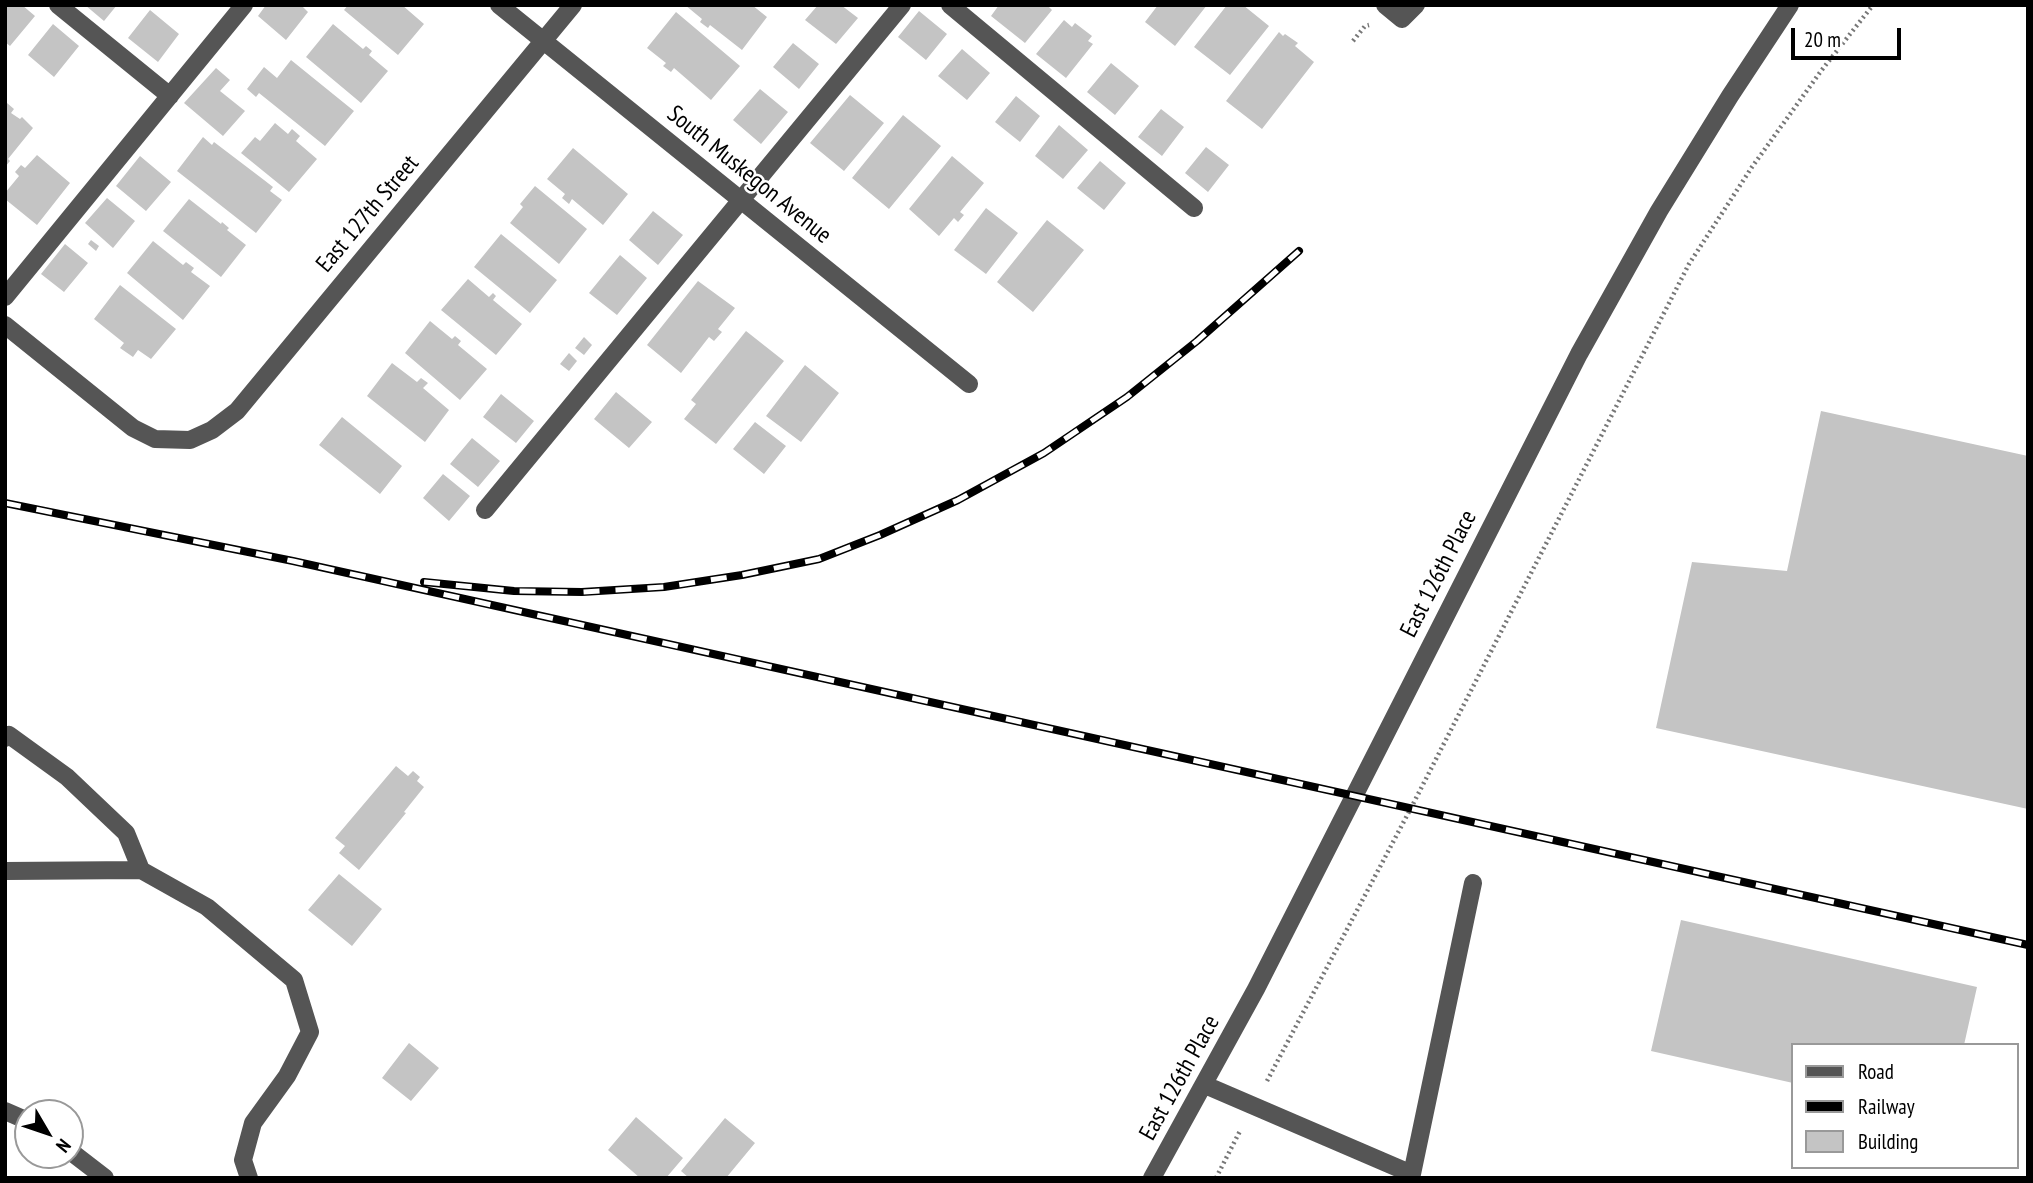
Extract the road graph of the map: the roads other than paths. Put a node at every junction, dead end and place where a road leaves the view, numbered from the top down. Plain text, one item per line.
1 (58, 5) edge
2 (244, 5) edge
3 (499, 5) edge
4 (573, 5) edge
5 (902, 5) edge
6 (950, 5) edge
7 (1385, 5) edge
8 (1416, 5) edge
9 (1790, 5) edge
10 (543, 41) junction
11 (170, 96) junction
12 (741, 200) junction
13 (1194, 208) dead end
14 (5, 297) edge
15 (5, 325) edge
16 (969, 384) dead end
17 (485, 510) dead end
18 (7, 737) edge
19 (141, 870) junction
20 (5, 871) edge
21 (1474, 883) dead end
22 (1205, 1085) junction
23 (84, 1162) edge
24 (1412, 1176) edge
25 (105, 1178) edge
26 (249, 1178) edge
27 (1152, 1178) edge

1 - 11 street
2 - 11 street
3 - 10 street, South Muskegon Avenue
4 - 10 street, East 127th Street
5 - 12 street
6 - 13 street
7 - 8 street
9 - 22 street, East 126th Place
10 - 12 street, South Muskegon Avenue
10 - 15 street, East 127th Street
11 - 14 street
12 - 16 street, South Muskegon Avenue
12 - 17 street
18 - 19 street
19 - 20 street
19 - 26 street
21 - 24 street
22 - 24 street
22 - 27 street, East 126th Place
23 - 25 street

